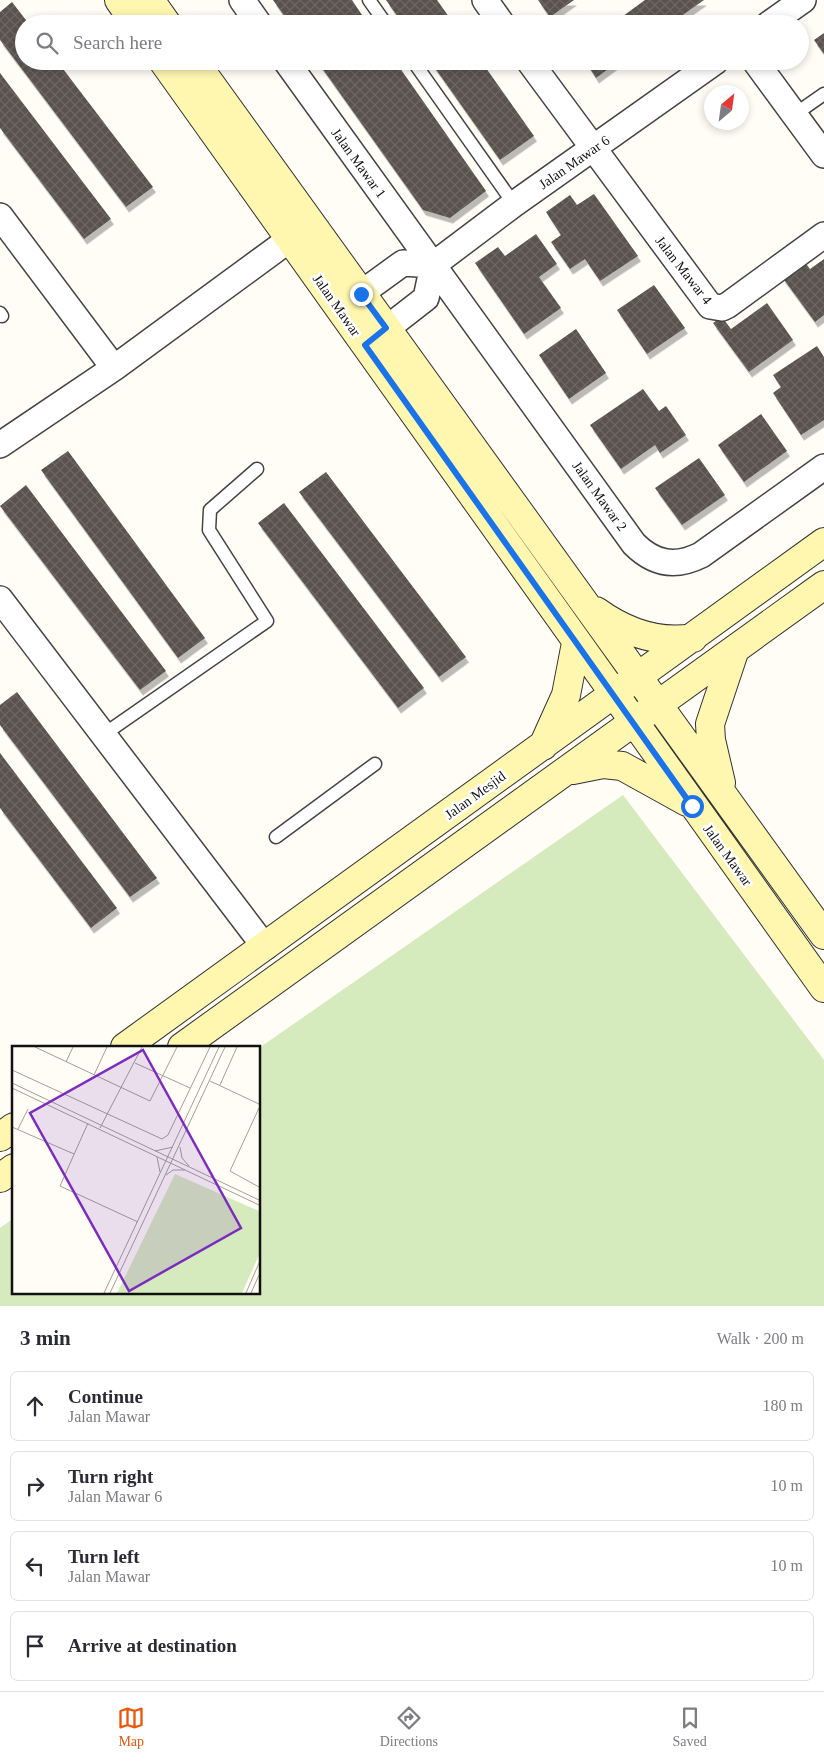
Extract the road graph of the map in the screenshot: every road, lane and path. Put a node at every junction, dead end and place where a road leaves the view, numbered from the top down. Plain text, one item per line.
1 (119, 0) edge
2 (150, 0) edge
3 (242, 0) edge
4 (370, 0) edge
5 (485, 0) edge
6 (803, 0) edge
7 (130, 15) edge
8 (161, 15) edge
9 (253, 15) edge
10 (380, 15) edge
11 (496, 15) edge
12 (782, 15) edge
13 (169, 70) edge
14 (200, 70) edge
15 (292, 70) edge
16 (419, 70) edge
17 (536, 70) edge
18 (703, 70) edge
19 (762, 70) edge
20 (824, 94) edge
21 (794, 115) junction
22 (592, 148) junction
23 (824, 155) edge
24 (514, 204) junction
25 (0, 216) edge
26 (824, 235) edge
27 (290, 239) junction
28 (433, 265) junction
29 (361, 294) junction
30 (339, 309) junction
31 (386, 328) junction
32 (365, 345) junction
33 (114, 368) junction
34 (0, 445) edge
35 (824, 467) edge
36 (257, 470) dead end
37 (824, 542) edge
38 (824, 585) edge
39 (0, 599) edge
40 (583, 601) junction
41 (693, 638) junction
42 (576, 643) junction
43 (734, 652) junction
44 (638, 678) junction
45 (614, 695) junction
46 (658, 706) junction
47 (634, 723) junction
48 (104, 735) junction
49 (543, 746) junction
50 (374, 764) dead end
51 (545, 787) junction
52 (725, 797) junction
53 (692, 806) junction
54 (276, 837) dead end
55 (824, 935) edge
56 (265, 947) junction
57 (824, 988) edge
58 (126, 1046) edge
59 (183, 1046) edge
60 (12, 1129) edge
61 (0, 1137) edge
62 (12, 1169) edge
63 (0, 1178) edge

1 - 7 street
2 - 8 street
3 - 9 street
4 - 10 lane
5 - 11 street
6 - 12 street
13 - 27 street, Jalan Mawar
14 - 29 street, Jalan Mawar
15 - 28 street, Jalan Mawar 1
16 - 24 lane
17 - 22 street
18 - 22 street, Jalan Mawar 6
19 - 21 street
20 - 21 lane
21 - 23 street
22 - 24 street, Jalan Mawar 6
22 - 26 street, Jalan Mawar 4
24 - 28 street, Jalan Mawar 6
25 - 33 street
27 - 30 street, Jalan Mawar
27 - 33 street
28 - 29 street
28 - 31 street
28 - 35 street, Jalan Mawar 2
29 - 30 street
29 - 31 street, Jalan Mawar
30 - 32 street, Jalan Mawar
31 - 32 street
31 - 40 street, Jalan Mawar
32 - 42 street, Jalan Mawar
33 - 34 street
36 - 48 lane
37 - 41 street, Jalan Mesjid
38 - 43 street
39 - 48 street
40 - 41 street
40 - 44 street, Jalan Mawar
41 - 44 street, Jalan Mesjid
42 - 45 street, Jalan Mawar
42 - 49 street
43 - 46 street
43 - 52 street
44 - 45 street, Jalan Mesjid
44 - 46 street, Jalan Mawar
45 - 47 street, Jalan Mawar
45 - 49 street, Jalan Mesjid
46 - 47 street
46 - 52 street, Jalan Mawar
47 - 51 street
47 - 53 street, Jalan Mawar
48 - 56 street
49 - 56 street, Jalan Mesjid
50 - 54 lane
51 - 53 street
51 - 59 street
52 - 55 street, Jalan Mawar
53 - 57 street, Jalan Mawar
56 - 58 street, Jalan Mesjid
60 - 61 street
62 - 63 street

